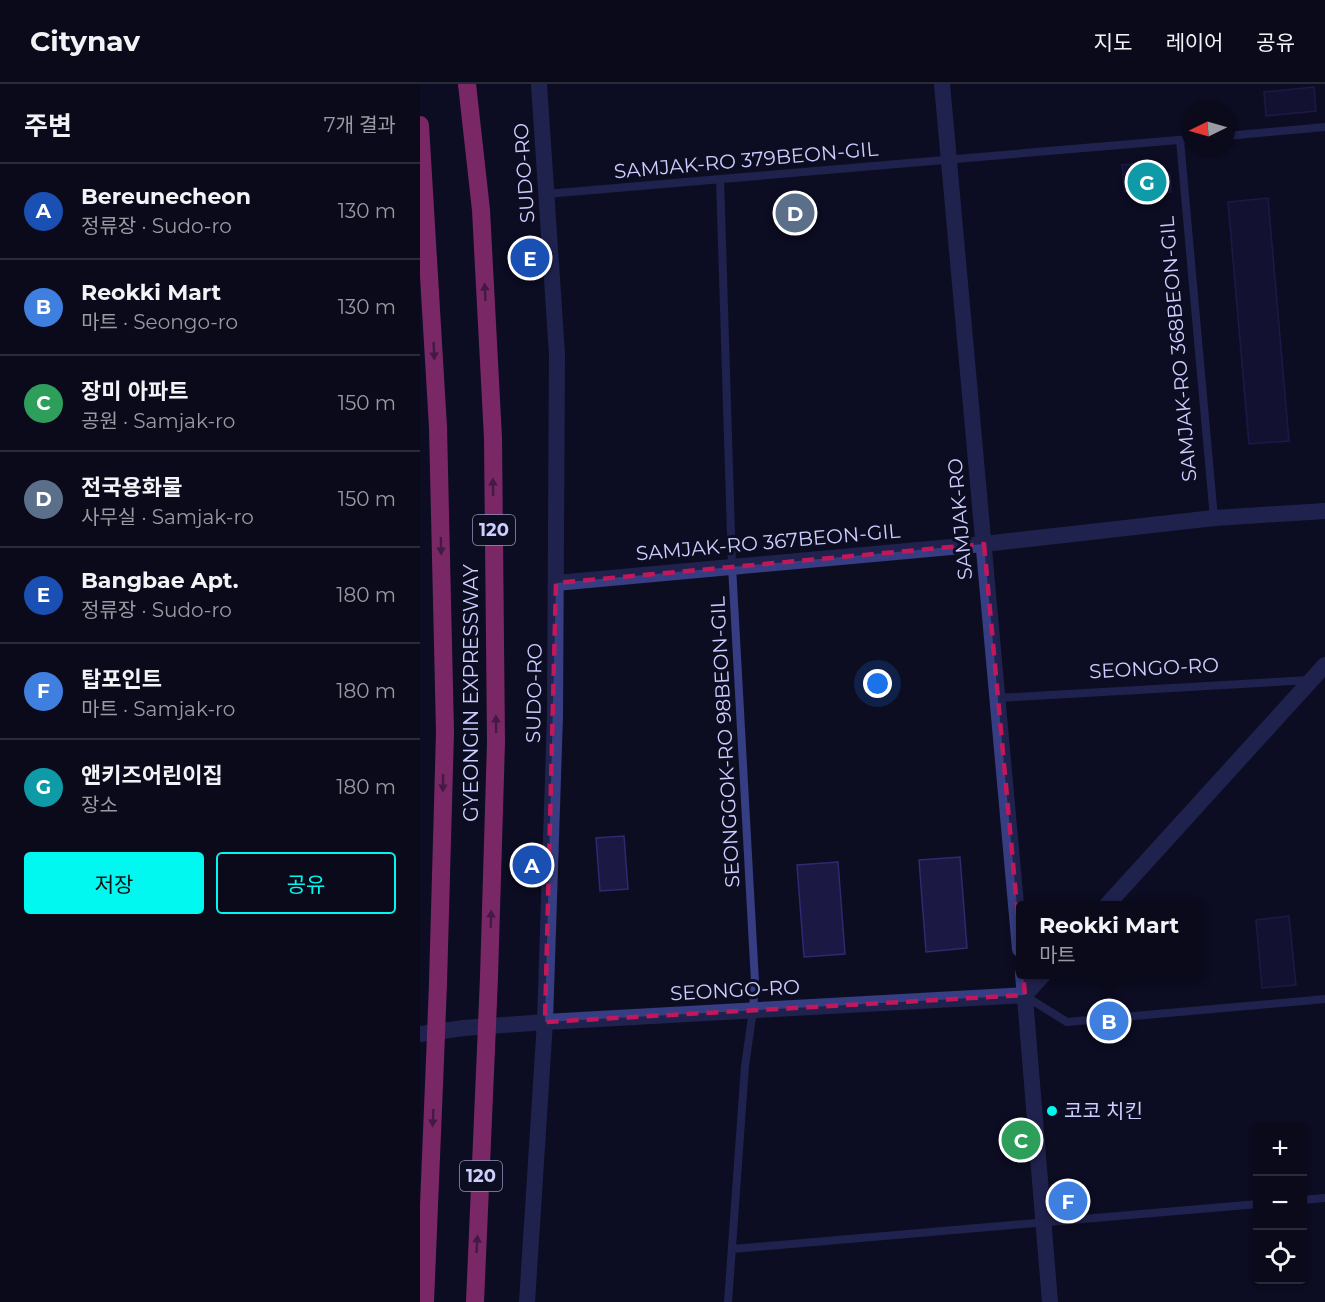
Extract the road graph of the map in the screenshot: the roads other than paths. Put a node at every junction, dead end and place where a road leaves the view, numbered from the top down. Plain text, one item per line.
1 (467, 84) edge
2 (539, 84) edge
3 (942, 84) edge
4 (420, 125) edge
5 (1325, 127) edge
6 (1235, 135) edge
7 (1181, 139) edge
8 (1186, 156) edge
9 (949, 159) junction
10 (720, 179) junction
11 (546, 194) junction
12 (1325, 511) edge
13 (1214, 518) junction
14 (984, 544) junction
15 (732, 566) junction
16 (556, 583) junction
17 (1325, 665) edge
18 (1312, 680) junction
19 (998, 698) junction
20 (1111, 901) edge
21 (1016, 903) edge
22 (1023, 979) edge
23 (1040, 979) edge
24 (1025, 995) junction
25 (1325, 999) edge
26 (753, 1010) junction
27 (545, 1022) junction
28 (420, 1034) edge
29 (1325, 1198) edge
30 (1307, 1200) edge
31 (1253, 1204) edge
32 (1043, 1222) junction
33 (732, 1249) junction
34 (425, 1302) edge
35 (475, 1302) edge
36 (527, 1302) edge
37 (728, 1302) edge
38 (1050, 1302) edge

35 -> 1 highway, GYEONGIN EXPRESSWAY / 120, bridge
2 - 11 street, SUDO-RO
3 - 9 street, SAMJAK-RO
4 -> 34 highway, GYEONGIN EXPRESSWAY / 120, bridge
5 - 6 lane
7 - 9 lane, SAMJAK-RO 379BEON-GIL
8 - 13 lane, SAMJAK-RO 368BEON-GIL
9 - 10 lane, SAMJAK-RO 379BEON-GIL
9 - 14 street, SAMJAK-RO
10 - 11 lane, SAMJAK-RO 379BEON-GIL
10 - 15 lane, SEONGGOK-RO 98BEON-GIL
11 - 16 street, SUDO-RO
12 - 13 street
13 - 14 street
14 - 15 street, SAMJAK-RO 367BEON-GIL
14 - 19 street, SAMJAK-RO
15 - 16 street, SAMJAK-RO 367BEON-GIL
15 - 26 lane, SEONGGOK-RO 98BEON-GIL
16 - 27 street, SUDO-RO
17 - 18 street
18 - 19 lane, SEONGO-RO
18 - 20 street
19 - 21 street, SAMJAK-RO
22 - 24 street
23 - 24 street
24 - 25 lane
24 - 26 street, SEONGO-RO
24 - 32 street
26 - 27 street, SEONGO-RO
26 - 33 lane, SEONGGOK-RO 98BEON-GIL
27 - 28 street, SEONGO-RO
27 - 36 street, SUDO-RO
29 - 30 lane
31 - 32 lane
32 - 33 lane
32 - 38 street
33 - 37 lane, SEONGGOK-RO 98BEON-GIL

